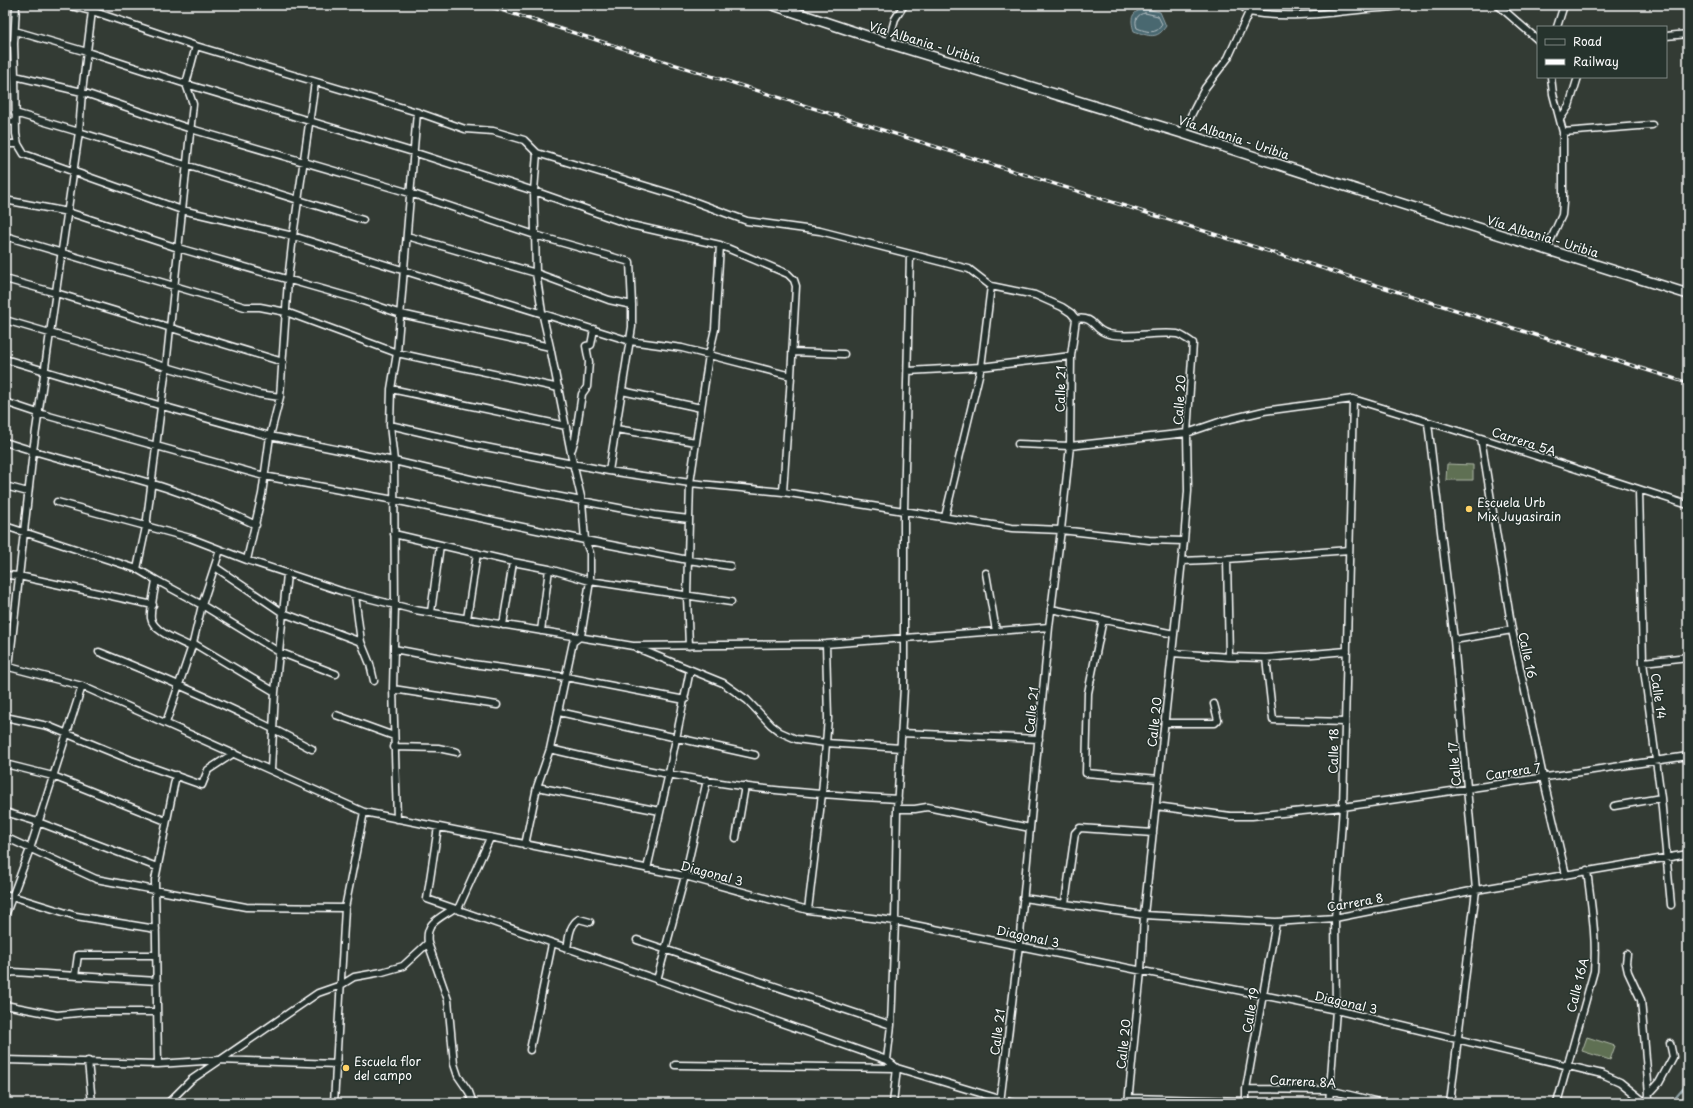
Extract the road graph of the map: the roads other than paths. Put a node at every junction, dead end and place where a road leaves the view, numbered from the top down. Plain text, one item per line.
1 (16, 5) edge
2 (67, 5) edge
3 (773, 5) edge
4 (904, 5) edge
5 (1241, 5) edge
6 (1403, 5) edge
7 (1498, 5) edge
8 (1564, 5) edge
9 (92, 10) junction
10 (1249, 12) junction
11 (1557, 26) edge
12 (15, 31) junction
13 (1688, 34) edge
14 (1667, 36) edge
15 (1537, 39) edge
16 (5, 43) edge
17 (14, 44) junction
18 (888, 44) junction
19 (196, 46) junction
20 (87, 52) junction
21 (15, 76) junction
22 (1551, 78) edge
23 (1578, 78) edge
24 (315, 82) junction
25 (186, 84) junction
26 (82, 92) junction
27 (417, 112) junction
28 (15, 113) junction
29 (1560, 119) junction
30 (5, 121) edge
31 (309, 121) junction
32 (15, 122) junction
33 (1652, 125) dead end
34 (191, 129) junction
35 (79, 132) junction
36 (1563, 132) junction
37 (1182, 133) junction
38 (5, 144) edge
39 (18, 144) junction
40 (414, 152) junction
41 (536, 153) junction
42 (304, 162) junction
43 (187, 167) junction
44 (73, 173) junction
45 (534, 190) junction
46 (410, 193) junction
47 (5, 200) edge
48 (298, 201) junction
49 (182, 210) junction
50 (68, 212) junction
51 (363, 220) dead end
52 (535, 235) junction
53 (5, 236) edge
54 (293, 236) junction
55 (407, 236) junction
56 (720, 245) junction
57 (178, 248) junction
58 (1546, 250) junction
59 (62, 252) junction
60 (910, 255) junction
61 (404, 271) junction
62 (536, 272) junction
63 (5, 278) edge
64 (288, 280) junction
65 (175, 285) junction
66 (991, 286) junction
67 (56, 292) junction
68 (1688, 294) edge
69 (632, 305) junction
70 (286, 312) junction
71 (542, 312) junction
72 (401, 314) junction
73 (1076, 319) junction
74 (5, 320) edge
75 (170, 328) junction
76 (594, 329) junction
77 (50, 334) junction
78 (630, 341) junction
79 (550, 347) junction
80 (792, 352) junction
81 (397, 353) junction
82 (844, 354) dead end
83 (710, 355) junction
84 (1072, 356) junction
85 (5, 359) edge
86 (283, 362) junction
87 (166, 367) junction
88 (981, 367) junction
89 (45, 371) junction
90 (908, 371) junction
91 (791, 376) junction
92 (559, 388) junction
93 (391, 389) junction
94 (622, 391) junction
95 (280, 397) junction
96 (1353, 399) junction
97 (5, 402) edge
98 (162, 406) junction
99 (701, 408) junction
100 (38, 413) junction
101 (1428, 422) junction
102 (390, 425) junction
103 (566, 426) junction
104 (616, 429) junction
105 (1188, 433) junction
106 (270, 436) junction
107 (1481, 438) junction
108 (5, 442) edge
109 (696, 442) junction
110 (1018, 444) dead end
111 (157, 446) junction
112 (1070, 446) junction
113 (33, 451) junction
114 (571, 451) junction
115 (394, 461) junction
116 (573, 463) junction
117 (609, 470) junction
118 (264, 476) junction
119 (690, 483) junction
120 (152, 484) junction
121 (5, 486) edge
122 (1639, 490) junction
123 (28, 492) junction
124 (783, 492) junction
125 (394, 500) junction
126 (582, 501) junction
127 (57, 502) dead end
128 (1688, 505) edge
129 (904, 511) junction
130 (944, 517) junction
131 (689, 519) junction
132 (256, 525) junction
133 (5, 526) edge
134 (146, 527) junction
135 (1062, 530) junction
136 (24, 532) junction
137 (394, 534) junction
138 (585, 540) junction
139 (1184, 540) junction
140 (440, 545) junction
141 (220, 550) junction
142 (1349, 550) junction
143 (477, 554) junction
144 (1227, 559) junction
145 (247, 560) junction
146 (688, 560) junction
147 (1182, 561) junction
148 (513, 562) junction
149 (730, 566) dead end
150 (215, 567) junction
151 (137, 569) junction
152 (549, 569) junction
153 (986, 573) dead end
154 (288, 574) junction
155 (5, 575) edge
156 (19, 576) junction
157 (156, 580) junction
158 (590, 581) junction
159 (355, 595) junction
160 (687, 596) junction
161 (731, 602) dead end
162 (153, 605) junction
163 (202, 605) junction
164 (395, 605) junction
165 (1051, 610) junction
166 (431, 612) junction
167 (283, 613) junction
168 (468, 619) junction
169 (1103, 619) junction
170 (503, 625) junction
171 (1049, 628) junction
172 (1512, 630) junction
173 (540, 631) junction
174 (996, 631) junction
175 (1174, 634) junction
176 (581, 636) junction
177 (904, 638) junction
178 (1454, 640) junction
179 (361, 642) junction
180 (826, 644) junction
181 (192, 645) junction
182 (632, 646) junction
183 (689, 646) junction
184 (394, 649) junction
185 (1346, 651) junction
186 (99, 652) dead end
187 (279, 652) junction
188 (1172, 653) junction
189 (1228, 657) junction
190 (1688, 657) edge
191 (1266, 658) junction
192 (1643, 662) junction
193 (7, 667) edge
194 (690, 670) junction
195 (336, 674) dead end
196 (566, 677) junction
197 (374, 681) dead end
198 (178, 684) junction
199 (82, 686) junction
200 (392, 689) junction
201 (275, 692) junction
202 (685, 700) junction
203 (1214, 704) dead end
204 (497, 705) dead end
205 (559, 712) junction
206 (336, 715) dead end
207 (5, 717) edge
208 (1345, 722) junction
209 (166, 723) junction
210 (1165, 723) junction
211 (273, 728) junction
212 (901, 733) junction
213 (68, 734) junction
214 (394, 736) junction
215 (677, 738) junction
216 (1039, 739) junction
217 (826, 743) junction
218 (394, 747) junction
219 (901, 748) junction
220 (312, 749) dead end
221 (550, 749) junction
222 (457, 752) dead end
223 (234, 753) junction
224 (756, 756) dead end
225 (1688, 756) edge
226 (1657, 760) junction
227 (5, 764) edge
228 (271, 770) junction
229 (669, 773) junction
230 (176, 775) junction
231 (53, 776) junction
232 (1543, 777) junction
233 (1159, 779) junction
234 (707, 780) junction
235 (744, 786) junction
236 (537, 787) junction
237 (1468, 789) junction
238 (822, 794) junction
239 (1661, 798) junction
240 (898, 800) junction
241 (1156, 806) junction
242 (1614, 806) dead end
243 (1343, 807) junction
244 (897, 809) junction
245 (660, 811) junction
246 (5, 812) edge
247 (364, 812) junction
248 (397, 819) junction
249 (38, 822) junction
250 (166, 822) junction
251 (438, 827) junction
252 (1030, 828) junction
253 (1153, 833) junction
254 (5, 837) edge
255 (490, 838) junction
256 (736, 838) dead end
257 (525, 845) junction
258 (30, 849) junction
259 (1688, 854) edge
260 (1667, 858) junction
261 (157, 867) junction
262 (647, 868) junction
263 (1587, 870) junction
264 (1566, 875) junction
265 (685, 876) junction
266 (1476, 890) junction
267 (155, 891) junction
268 (5, 894) edge
269 (13, 896) junction
270 (1023, 898) junction
271 (1065, 904) junction
272 (1671, 905) dead end
273 (345, 908) junction
274 (456, 909) junction
275 (808, 910) junction
276 (1144, 915) junction
277 (5, 916) edge
278 (1335, 918) junction
279 (895, 921) junction
280 (590, 922) dead end
281 (1276, 922) junction
282 (156, 929) junction
283 (637, 940) dead end
284 (428, 943) junction
285 (552, 944) junction
286 (1019, 945) junction
287 (567, 949) junction
288 (666, 950) junction
289 (1627, 954) dead end
290 (156, 955) junction
291 (1141, 972) junction
292 (5, 975) edge
293 (75, 976) junction
294 (657, 980) junction
295 (157, 981) junction
296 (341, 985) junction
297 (1264, 996) junction
298 (5, 1005) edge
299 (1336, 1010) junction
300 (157, 1012) junction
301 (891, 1025) junction
302 (1457, 1040) junction
303 (1670, 1043) dead end
304 (530, 1050) dead end
305 (5, 1060) edge
306 (219, 1060) junction
307 (887, 1060) junction
308 (88, 1061) junction
309 (158, 1064) junction
310 (337, 1064) junction
311 (1567, 1065) junction
312 (676, 1066) dead end
313 (897, 1068) junction
314 (1246, 1090) junction
315 (1329, 1090) junction
316 (1649, 1094) junction
317 (1128, 1100) edge
318 (1000, 1101) edge
319 (1193, 1101) edge
320 (1246, 1102) edge
321 (92, 1103) edge
322 (168, 1103) edge
323 (334, 1103) edge
324 (473, 1103) edge
325 (893, 1103) edge
326 (1013, 1103) edge
327 (1329, 1103) edge
328 (1382, 1103) edge
329 (1450, 1103) edge
330 (1557, 1103) edge
331 (1647, 1103) edge

1 - 12 street
2 - 9 street
3 - 18 main road, Vía Albania - Uribia
4 - 18 street
5 - 10 street
6 - 10 street
7 - 15 street
8 - 11 street
9 - 19 street
9 - 20 street
10 - 37 street
12 - 17 street
12 - 20 street
13 - 14 street
16 - 17 street
17 - 21 street
18 - 37 main road, Vía Albania - Uribia
19 - 24 street
19 - 25 street
20 - 25 street
20 - 26 street
21 - 26 street
21 - 28 street
22 - 29 street
23 - 29 street
24 - 27 street
24 - 31 street
25 - 31 street
25 - 34 street
26 - 34 street
26 - 35 street
27 - 40 street
27 - 41 street
28 - 32 street
28 - 35 street
29 - 36 street
30 - 32 street
31 - 40 street
31 - 42 street
32 - 39 street
33 - 36 street
34 - 42 street
34 - 43 street
35 - 43 street
35 - 44 street
36 - 58 street
37 - 58 main road, Vía Albania - Uribia
38 - 39 street
39 - 44 street
40 - 45 street
40 - 46 street
41 - 45 street
41 - 60 street
42 - 46 street
42 - 48 street
43 - 48 street
43 - 49 street
44 - 49 street
44 - 50 street
45 - 52 street
45 - 56 street
46 - 52 street
46 - 55 street
47 - 50 street
48 - 51 street
48 - 54 street
49 - 54 street
49 - 57 street
50 - 57 street
50 - 59 street
52 - 62 street
52 - 69 street
53 - 59 street
54 - 61 street
54 - 64 street
55 - 61 street
55 - 62 street
56 - 80 street
56 - 83 street
57 - 64 street
57 - 65 street
58 - 68 main road, Vía Albania - Uribia
59 - 65 street
59 - 67 street
60 - 66 street
60 - 90 street
61 - 71 street
61 - 72 street
62 - 69 street
62 - 71 street
63 - 67 street
64 - 70 street
64 - 72 street
65 - 70 street
65 - 75 street
66 - 73 street
66 - 88 street
67 - 75 street
67 - 77 street
69 - 78 street
70 - 81 street
70 - 86 street
71 - 76 street
71 - 79 street
72 - 79 street
72 - 81 street
73 - 84 street, Calle 21
73 - 105 street, Calle 20
74 - 77 street
75 - 86 street
75 - 87 street
76 - 78 street
76 - 114 street
77 - 87 street
77 - 89 street
78 - 83 street
78 - 94 street
79 - 92 street
80 - 82 street
80 - 91 street
81 - 92 street
81 - 93 street
83 - 91 street
83 - 99 street
84 - 88 street
84 - 112 street, Calle 21
85 - 89 street
86 - 95 street
87 - 95 street
87 - 98 street
88 - 90 street
88 - 130 street
89 - 98 street
89 - 100 street
90 - 129 street
91 - 124 street
92 - 103 street
93 - 102 street
93 - 103 street
94 - 99 street
94 - 104 street
95 - 106 street
96 - 101 street, Carrera 5A
96 - 105 street
96 - 142 street, Calle 18
97 - 100 street
98 - 106 street
98 - 111 street
99 - 109 street
100 - 111 street
100 - 113 street
101 - 107 street, Carrera 5A
101 - 178 street, Calle 17
102 - 115 street
102 - 116 street
103 - 114 street
104 - 109 street
104 - 117 street
105 - 112 street
105 - 139 street, Calle 20
106 - 115 street
106 - 118 street
107 - 122 street, Carrera 5A
107 - 172 street, Calle 16
108 - 113 street
109 - 119 street
110 - 112 street
111 - 118 street
111 - 120 street
112 - 135 street, Calle 21
113 - 120 street
113 - 123 street
114 - 116 street
115 - 125 street
115 - 126 street
116 - 117 street
116 - 126 street
117 - 119 street
118 - 125 street
118 - 132 street
119 - 124 street
119 - 131 street
120 - 132 street
120 - 134 street
121 - 123 street
122 - 128 street, Carrera 5A
122 - 192 street, Calle 14
123 - 136 street
124 - 129 street
125 - 137 street
125 - 138 street
126 - 131 street
126 - 138 street
127 - 134 street
129 - 130 street
129 - 177 street
130 - 135 street
131 - 146 street
132 - 145 street
133 - 136 street
134 - 141 street
134 - 151 street
135 - 139 street
135 - 165 street, Calle 21
136 - 151 street
136 - 156 street
137 - 140 street
137 - 164 street
138 - 146 street
138 - 158 street
139 - 147 street, Calle 20
140 - 143 street
140 - 166 street
141 - 145 street
141 - 150 street
142 - 144 street
142 - 185 street, Calle 18
143 - 148 street
143 - 168 street
144 - 147 street
144 - 189 street
145 - 154 street
146 - 149 street
146 - 160 street
147 - 175 street, Calle 20
148 - 152 street
148 - 170 street
150 - 163 street
150 - 167 street
151 - 157 street
152 - 158 street
152 - 173 street
153 - 174 street
154 - 159 street
154 - 167 street
155 - 156 street
156 - 162 street
156 - 193 street
157 - 162 street
157 - 163 street
158 - 160 street
158 - 176 street
159 - 164 street
159 - 179 street
160 - 161 street
160 - 183 street
162 - 181 street
163 - 181 street
163 - 187 street
164 - 166 street
164 - 184 street
165 - 169 street
165 - 171 street, Calle 21
166 - 168 street
167 - 179 street
167 - 187 street
168 - 170 street
169 - 175 street
169 - 233 street
170 - 173 street
171 - 174 street
171 - 216 street, Calle 21
172 - 178 street
172 - 232 street, Calle 16
173 - 176 street
174 - 177 street
175 - 188 street, Calle 20
176 - 182 street
176 - 196 street
177 - 180 street
177 - 212 street
178 - 237 street, Calle 17
179 - 197 street
180 - 183 street
180 - 217 street
181 - 198 street
181 - 201 street
182 - 183 street
182 - 194 street
184 - 196 street
184 - 200 street
185 - 191 street
185 - 208 street, Calle 18
186 - 198 street
187 - 195 street
187 - 201 street
188 - 189 street
188 - 210 street, Calle 20
189 - 191 street
190 - 192 street
191 - 208 street
192 - 226 street, Calle 14
193 - 199 street, Diagonal 3
194 - 202 street
194 - 217 street
196 - 202 street
196 - 205 street
198 - 209 street
198 - 211 street
199 - 209 street, Diagonal 3
199 - 213 street
200 - 204 street
200 - 214 street
201 - 211 street
202 - 215 street
203 - 210 street
205 - 215 street
205 - 221 street
206 - 214 street
207 - 213 street
208 - 243 street, Calle 18
209 - 223 street, Diagonal 3
210 - 233 street, Calle 20
211 - 220 street
211 - 228 street
212 - 216 street
212 - 219 street
213 - 230 street
213 - 231 street
214 - 218 street
215 - 224 street
215 - 229 street
216 - 252 street, Calle 21
217 - 219 street
217 - 238 street
218 - 222 street
218 - 248 street
219 - 240 street
221 - 229 street
221 - 236 street
223 - 228 street, Diagonal 3
223 - 230 street
225 - 226 street, Carrera 7
226 - 232 street, Carrera 7
226 - 239 street, Calle 14
227 - 231 street
228 - 247 street, Diagonal 3
229 - 234 street
229 - 245 street
230 - 250 street
231 - 249 street
231 - 250 street
232 - 237 street, Carrera 7
232 - 264 street, Calle 16
233 - 241 street, Calle 20
234 - 235 street
234 - 265 street
235 - 238 street
235 - 256 street
236 - 245 street
236 - 257 street
237 - 243 street, Carrera 7
237 - 266 street, Calle 17
238 - 240 street
238 - 275 street
239 - 242 street
239 - 260 street, Calle 14
240 - 244 street
241 - 243 street, Carrera 7
241 - 253 street, Calle 20
243 - 278 street, Calle 18
244 - 252 street
244 - 279 street
245 - 262 street
246 - 249 street
247 - 248 street, Diagonal 3
247 - 273 street
248 - 251 street, Diagonal 3
249 - 258 street
249 - 261 street
250 - 261 street
251 - 255 street, Diagonal 3
251 - 274 street
252 - 270 street, Calle 21
253 - 271 street
253 - 276 street, Calle 20
254 - 258 street
255 - 257 street, Diagonal 3
255 - 274 street
257 - 262 street, Diagonal 3
258 - 267 street
258 - 269 street
259 - 260 street, Carrera 8
260 - 263 street, Carrera 8
260 - 272 street, Calle 14
261 - 267 street
262 - 265 street, Diagonal 3
263 - 264 street, Carrera 8
263 - 311 street, Calle 16A
264 - 266 street, Carrera 8
265 - 275 street, Diagonal 3
265 - 288 street
266 - 278 street, Carrera 8
266 - 302 street, Calle 17
267 - 273 street
267 - 282 street
268 - 269 street
269 - 277 street
269 - 282 street
270 - 271 street, Carrera 8
270 - 286 street, Calle 21
271 - 276 street, Carrera 8
273 - 296 street
274 - 284 street
274 - 285 street
275 - 279 street, Diagonal 3
276 - 281 street, Carrera 8
276 - 291 street, Calle 20
278 - 281 street, Carrera 8
278 - 299 street, Calle 18
279 - 286 street, Diagonal 3
279 - 301 street
280 - 287 street
281 - 297 street, Calle 19
282 - 290 street
283 - 288 street
284 - 296 street
284 - 324 street
285 - 287 street
285 - 304 street
286 - 291 street, Diagonal 3
286 - 318 street, Calle 21
287 - 294 street
288 - 294 street
288 - 301 street
289 - 316 street
290 - 293 street
290 - 295 street
291 - 297 street, Diagonal 3
291 - 317 street, Calle 20
292 - 293 street
293 - 295 street
294 - 307 street
295 - 300 street
296 - 306 street
296 - 310 street
297 - 299 street, Diagonal 3
297 - 314 street, Calle 19
298 - 300 street
299 - 302 street, Diagonal 3
299 - 315 street, Calle 18
300 - 309 street
301 - 307 street
302 - 311 street, Diagonal 3
302 - 329 street, Calle 17
303 - 316 street
305 - 308 street
306 - 309 street
306 - 310 street
306 - 322 street
307 - 313 street
308 - 309 street
308 - 321 street
310 - 323 street
311 - 330 street, Calle 16A
311 - 331 street, Diagonal 3
312 - 313 street
313 - 318 street
313 - 325 street
314 - 315 street, Carrera 8A
314 - 320 street, Calle 19
315 - 327 street, Calle 18
315 - 328 street, Carrera 8A
316 - 331 street
317 - 319 street
318 - 326 street
319 - 320 street

